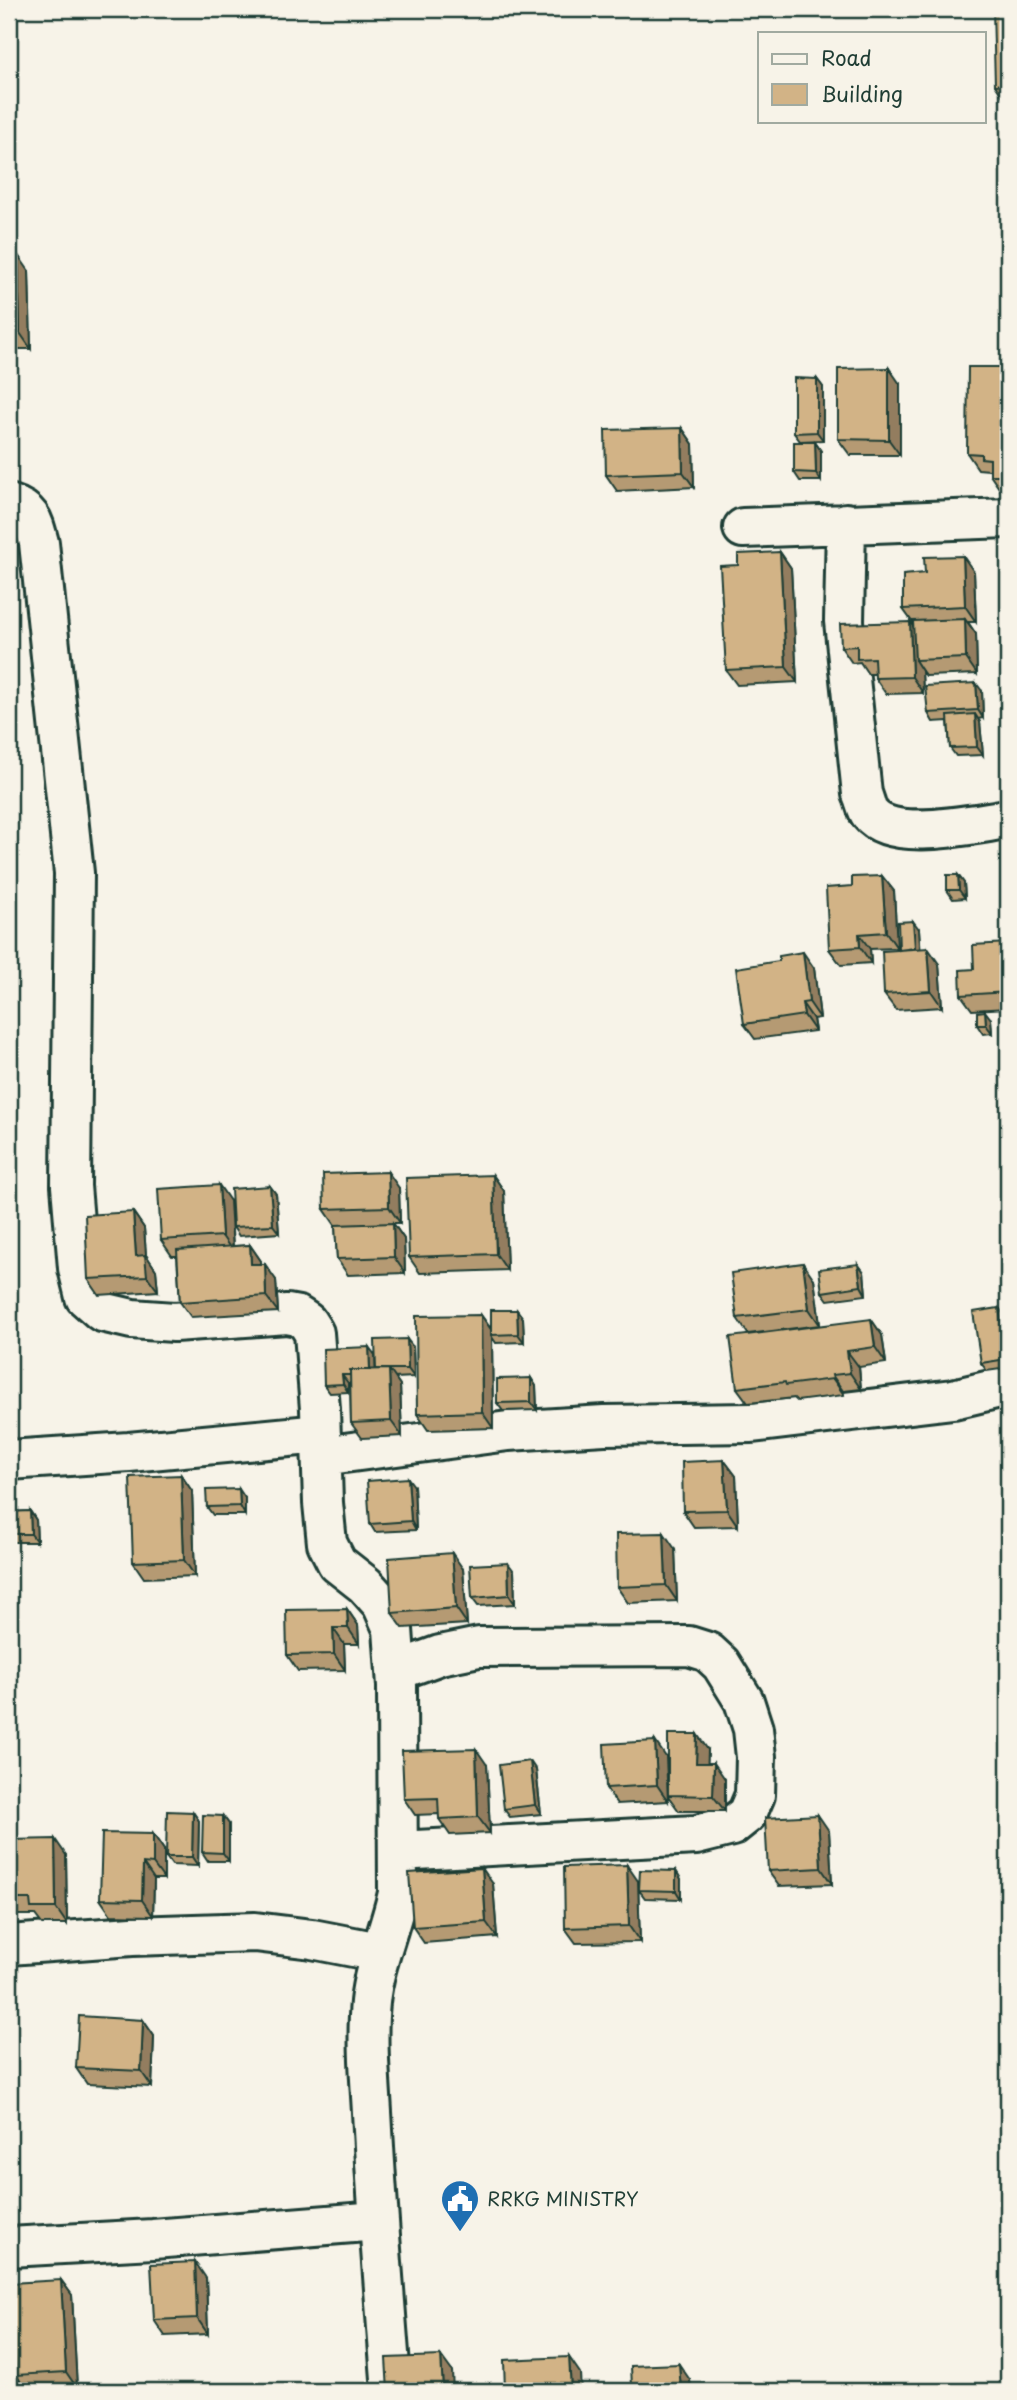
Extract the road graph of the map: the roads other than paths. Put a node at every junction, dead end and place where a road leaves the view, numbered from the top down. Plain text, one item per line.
1 (9, 504) edge
2 (1008, 518) edge
3 (846, 523) junction
4 (743, 528) dead end
5 (1008, 819) edge
6 (1008, 1386) edge
7 (321, 1445) junction
8 (9, 1460) edge
9 (396, 1671) junction
10 (398, 1851) junction
11 (9, 1945) edge
12 (379, 1952) junction
13 (378, 2221) junction
14 (9, 2246) edge
15 (392, 2391) edge

1 - 7 street
2 - 3 street
3 - 4 street
3 - 5 street
6 - 7 street
7 - 8 street
7 - 9 street
9 - 10 street
9 - 10 street
10 - 12 street
11 - 12 street
12 - 13 street
13 - 14 street
13 - 15 street

